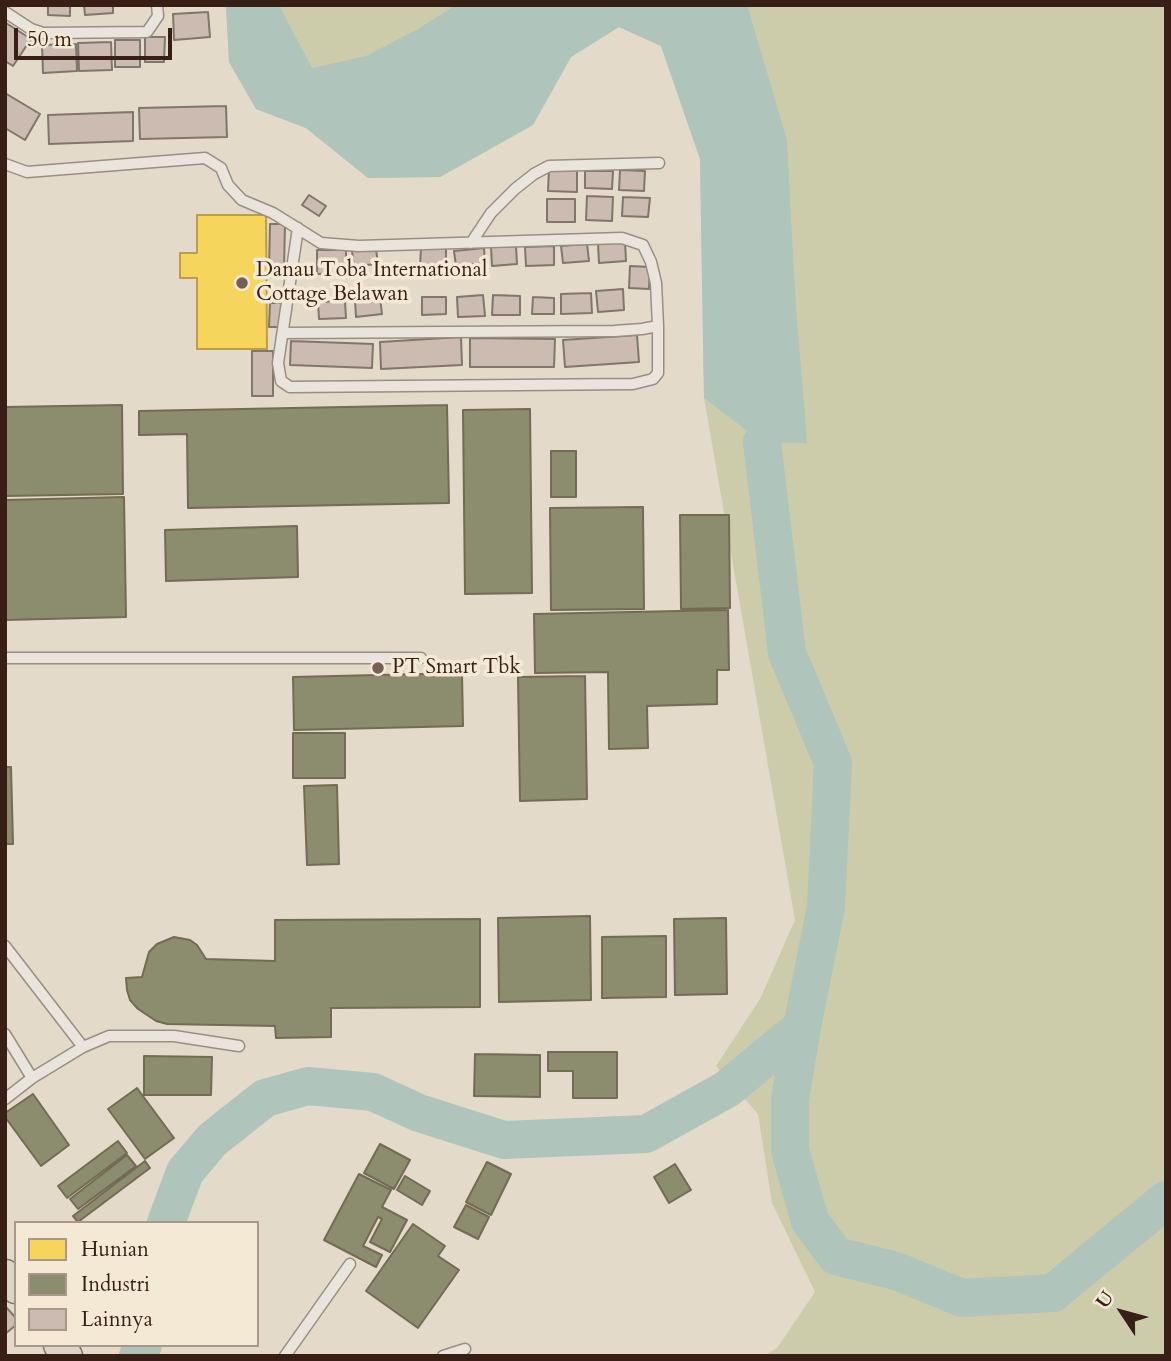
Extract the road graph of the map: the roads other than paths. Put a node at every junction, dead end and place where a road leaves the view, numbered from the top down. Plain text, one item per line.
1 (157, 5) edge
2 (5, 12) edge
3 (659, 163) dead end
4 (5, 164) edge
5 (298, 228) junction
6 (471, 243) junction
7 (658, 326) junction
8 (283, 333) junction
9 (5, 658) edge
10 (421, 658) dead end
11 (5, 946) edge
12 (5, 1034) edge
13 (239, 1046) dead end
14 (83, 1047) junction
15 (32, 1078) junction
16 (5, 1099) edge
17 (349, 1264) dead end
18 (466, 1349) dead end
19 (285, 1356) edge
20 (443, 1356) edge

1 - 2 lane
3 - 6 lane
4 - 5 lane
5 - 6 lane
5 - 8 lane
6 - 7 lane
7 - 8 lane
7 - 8 lane
9 - 10 lane
11 - 14 lane
12 - 15 lane
13 - 14 lane
14 - 15 lane
15 - 16 lane
17 - 19 lane
18 - 20 lane

